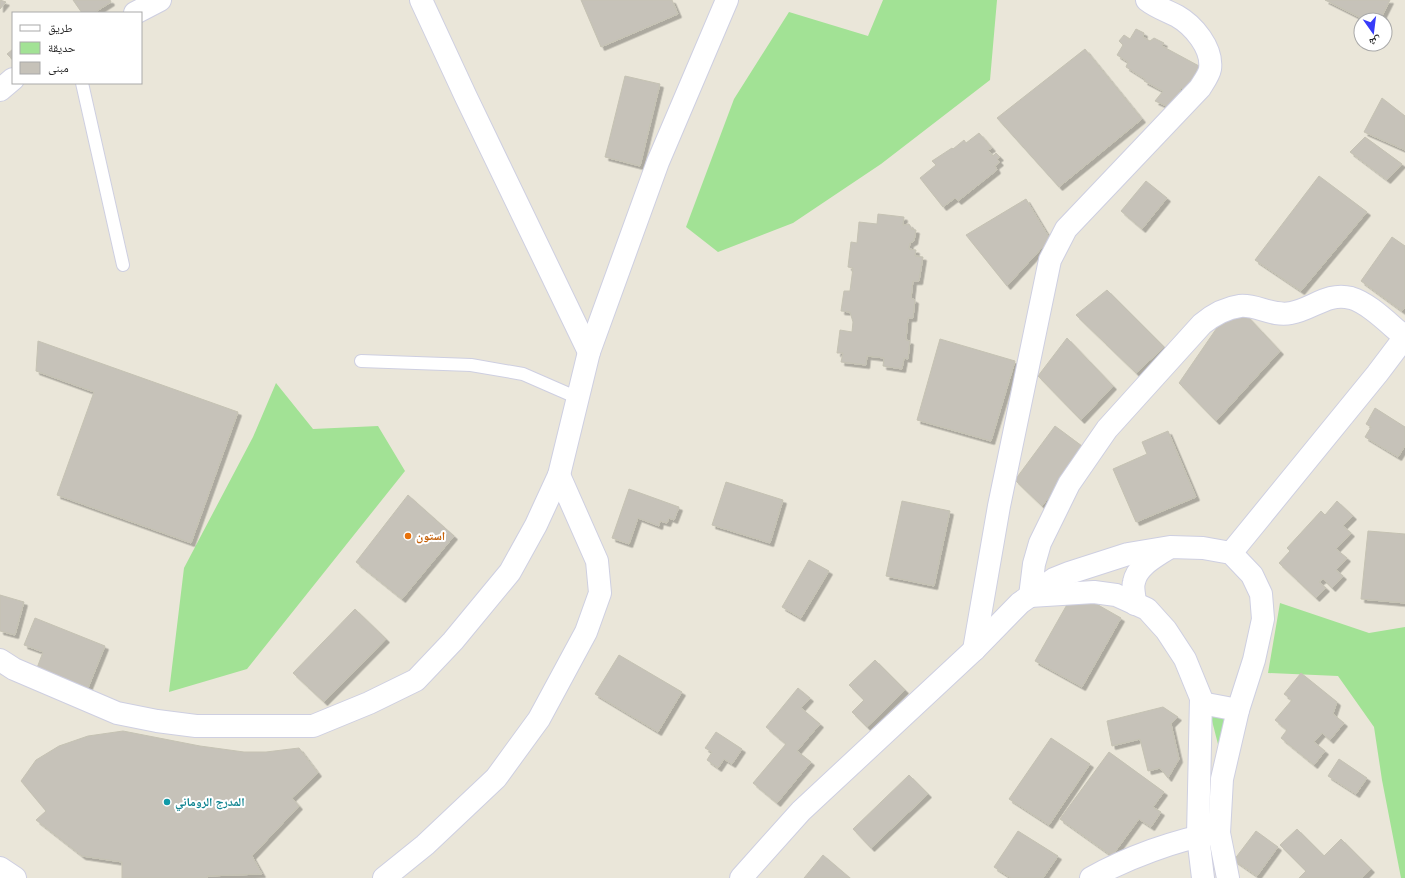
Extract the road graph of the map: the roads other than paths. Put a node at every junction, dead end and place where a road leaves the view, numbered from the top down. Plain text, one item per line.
1 (160, 0) edge
2 (421, 0) edge
3 (727, 0) edge
4 (1147, 0) edge
5 (137, 12) edge
6 (12, 80) edge
7 (82, 84) edge
8 (0, 90) edge
9 (123, 266) dead end
10 (1405, 337) edge
11 (589, 352) junction
12 (361, 361) dead end
13 (578, 398) junction
14 (559, 475) junction
15 (1170, 547) junction
16 (1231, 553) junction
17 (1030, 596) junction
18 (1136, 604) junction
19 (974, 650) junction
20 (0, 660) edge
21 (1201, 703) junction
22 (1238, 710) junction
23 (1208, 834) junction
24 (0, 868) edge
25 (14, 878) edge
26 (384, 878) edge
27 (741, 878) edge
28 (1091, 878) edge
29 (1202, 878) edge
30 (1228, 878) edge

1 - 5 street
2 - 11 street
3 - 11 street
4 - 19 street
6 - 8 street
7 - 9 lane
10 - 16 street
10 - 17 street
11 - 13 street
12 - 13 lane
13 - 14 street
14 - 20 street
14 - 26 street
15 - 16 street
15 - 17 street
15 - 18 street
16 - 22 street
17 - 18 street
17 - 19 street
18 - 21 street
19 - 27 street
21 - 22 street
21 - 23 street
22 - 23 street
23 - 28 street
23 - 29 street
23 - 30 street
24 - 25 street

